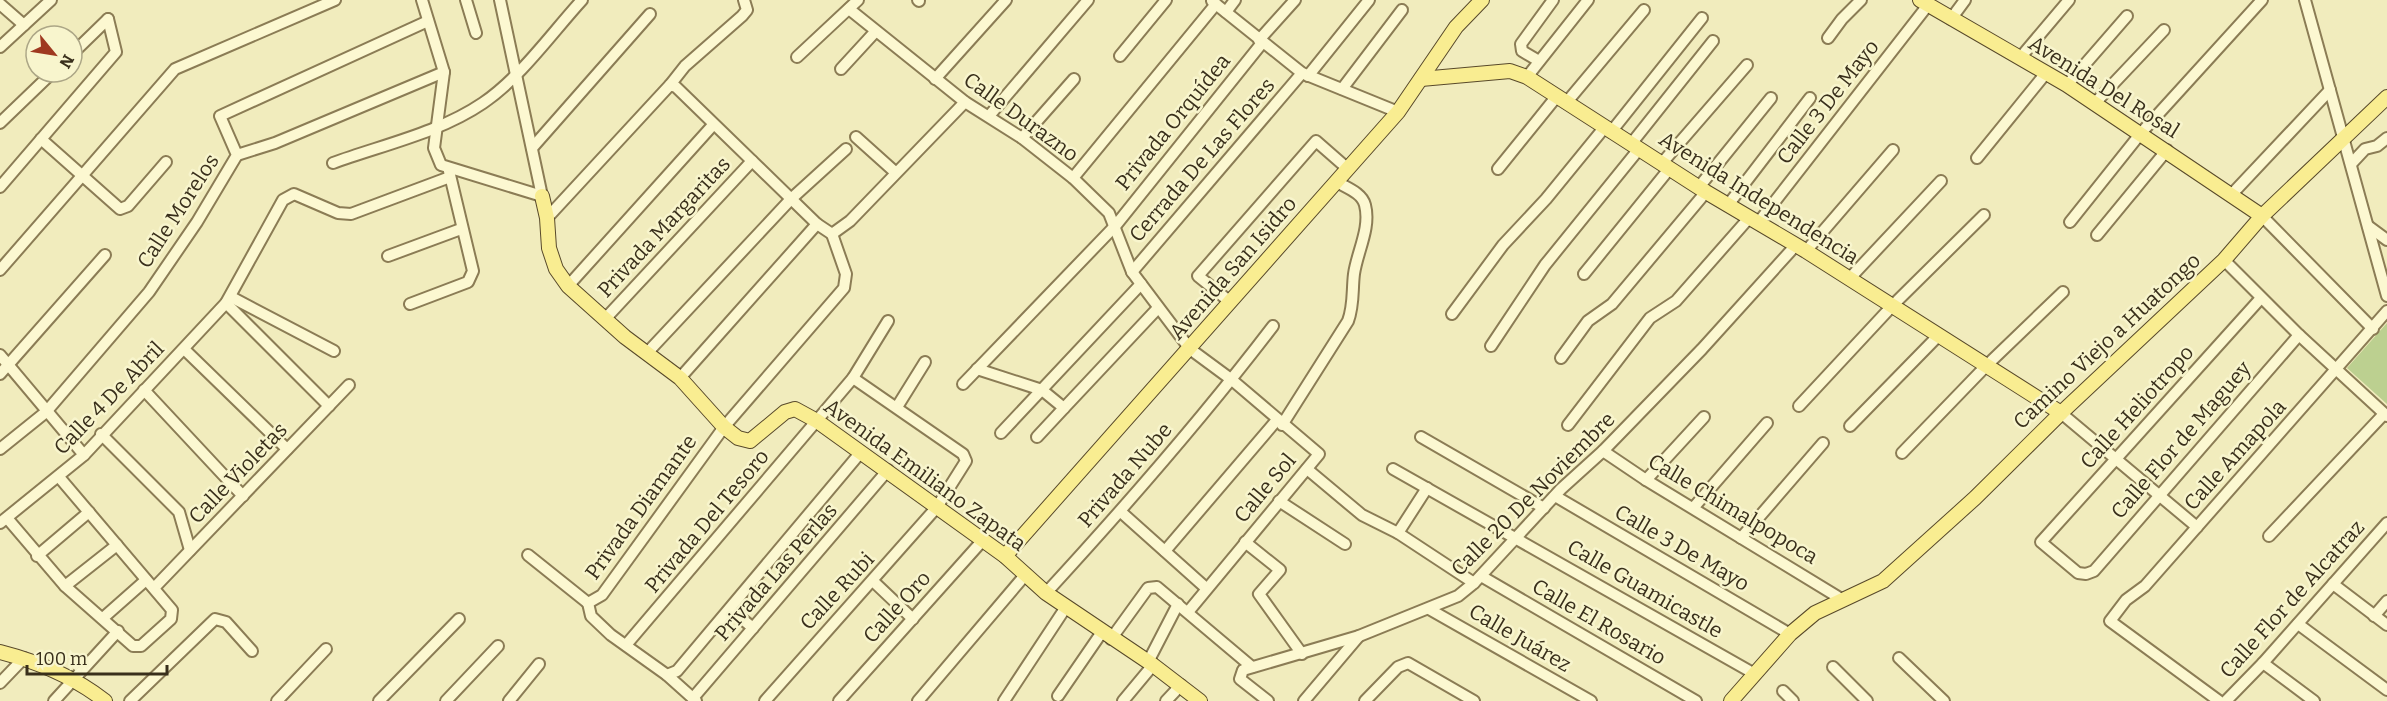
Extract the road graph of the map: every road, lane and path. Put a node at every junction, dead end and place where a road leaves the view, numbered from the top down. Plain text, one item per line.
1 (51, 0) edge
2 (335, 0) edge
3 (422, 0) edge
4 (466, 0) edge
5 (500, 0) edge
6 (582, 0) edge
7 (744, 0) edge
8 (858, 0) edge
9 (1006, 0) edge
10 (1088, 0) edge
11 (1166, 0) edge
12 (1235, 0) edge
13 (1294, 0) edge
14 (1368, 0) edge
15 (1482, 0) edge
16 (1553, 0) edge
17 (1588, 0) edge
18 (1861, 0) edge
19 (1965, 0) edge
20 (2069, 0) edge
21 (2262, 0) edge
22 (2305, 0) edge
23 (1213, 2) edge
24 (1924, 2) edge
25 (0, 4) edge
26 (849, 9) junction
27 (1402, 10) dead end
28 (1644, 10) dead end
29 (1226, 12) junction
30 (650, 14) dead end
31 (2127, 16) dead end
32 (1702, 18) dead end
33 (1951, 19) junction
34 (428, 21) junction
35 (25, 24) edge
36 (24, 25) joint
37 (2164, 30) dead end
38 (875, 32) junction
39 (476, 33) dead end
40 (1828, 38) dead end
41 (1713, 41) dead end
42 (84, 42) edge
43 (1260, 42) junction
44 (0, 47) edge
45 (1120, 56) dead end
46 (797, 57) dead end
47 (2020, 58) junction
48 (1539, 61) junction
49 (1747, 65) dead end
50 (841, 69) dead end
51 (444, 72) junction
52 (516, 73) junction
53 (2046, 73) junction
54 (1305, 75) junction
55 (1527, 77) junction
56 (935, 79) junction
57 (1074, 79) dead end
58 (1421, 79) junction
59 (41, 84) edge
60 (670, 85) junction
61 (2067, 85) junction
62 (1342, 89) junction
63 (2330, 90) junction
64 (2387, 97) edge
65 (1771, 98) dead end
66 (1810, 98) dead end
67 (1562, 100) junction
68 (965, 102) junction
69 (2095, 103) junction
70 (1398, 112) junction
71 (989, 116) junction
72 (0, 123) edge
73 (437, 126) junction
74 (713, 126) junction
75 (1607, 130) junction
76 (2141, 133) junction
77 (856, 137) dead end
78 (1022, 138) junction
79 (2343, 138) junction
80 (2387, 138) edge
81 (41, 139) junction
82 (2377, 146) junction
83 (1635, 147) junction
84 (532, 148) junction
85 (846, 149) dead end
86 (1893, 150) dead end
87 (2167, 150) junction
88 (2387, 154) edge
89 (237, 155) junction
90 (1977, 158) dead end
91 (752, 161) junction
92 (166, 162) dead end
93 (333, 163) dead end
94 (2350, 164) junction
95 (1666, 166) junction
96 (1348, 169) junction
97 (1498, 169) dead end
98 (895, 172) junction
99 (449, 173) junction
100 (83, 175) junction
101 (1073, 178) junction
102 (1337, 182) junction
103 (1941, 182) dead end
104 (0, 187) edge
105 (1702, 190) junction
106 (2232, 194) junction
107 (542, 196) junction
108 (790, 199) junction
109 (1728, 205) junction
110 (1984, 215) dead end
111 (2262, 216) junction
112 (547, 218) junction
113 (1753, 220) junction
114 (2070, 222) dead end
115 (817, 224) junction
116 (1116, 225) junction
117 (2368, 226) junction
118 (461, 229) junction
119 (832, 234) junction
120 (2097, 236) dead end
121 (2387, 240) edge
122 (1801, 248) junction
123 (105, 255) dead end
124 (388, 256) dead end
125 (2224, 260) junction
126 (0, 270) edge
127 (1132, 272) junction
128 (1584, 274) dead end
129 (1850, 278) junction
130 (1141, 284) junction
131 (568, 286) junction
132 (2063, 292) dead end
133 (2387, 296) edge
134 (2261, 298) junction
135 (229, 300) junction
136 (1229, 301) junction
137 (410, 304) dead end
138 (1893, 305) junction
139 (1158, 308) junction
140 (2387, 311) edge
141 (1452, 314) dead end
142 (605, 319) junction
143 (888, 321) dead end
144 (1273, 326) dead end
145 (2373, 329) junction
146 (1939, 335) junction
147 (2299, 335) junction
148 (1491, 346) dead end
149 (184, 349) junction
150 (1190, 349) junction
151 (334, 351) dead end
152 (647, 353) junction
153 (0, 355) edge
154 (1561, 358) dead end
155 (924, 362) dead end
156 (8, 365) junction
157 (1986, 366) junction
158 (977, 369) junction
159 (2338, 370) junction
160 (0, 374) edge
161 (680, 378) junction
162 (853, 378) junction
163 (1232, 380) junction
164 (963, 384) dead end
165 (349, 385) dead end
166 (144, 390) junction
167 (1042, 390) junction
168 (329, 406) junction
169 (1800, 406) dead end
170 (897, 407) junction
171 (1064, 408) junction
172 (46, 412) junction
173 (2061, 412) junction
174 (2386, 415) edge
175 (1704, 417) dead end
176 (817, 421) junction
177 (1279, 423) junction
178 (1767, 423) dead end
179 (1568, 425) dead end
180 (724, 426) junction
181 (1850, 426) dead end
182 (1001, 433) dead end
183 (101, 434) junction
184 (1037, 437) dead end
185 (1421, 437) dead end
186 (1823, 443) dead end
187 (0, 449) edge
188 (287, 449) junction
189 (1603, 451) junction
190 (861, 452) junction
191 (1902, 453) dead end
192 (1319, 454) joint
193 (84, 455) junction
194 (2118, 459) junction
195 (1307, 469) junction
196 (1393, 469) dead end
197 (888, 470) junction
198 (59, 477) junction
199 (1646, 480) junction
200 (1427, 488) junction
201 (2158, 495) junction
202 (243, 496) junction
203 (1555, 496) junction
204 (1279, 501) junction
205 (937, 507) junction
206 (1694, 507) junction
207 (1544, 508) junction
208 (89, 512) junction
209 (1121, 512) junction
210 (3, 521) edge
211 (2387, 523) edge
212 (2197, 527) junction
213 (1398, 533) junction
214 (2269, 536) dead end
215 (1741, 538) junction
216 (1517, 539) junction
217 (983, 540) junction
218 (1245, 542) junction
219 (1345, 544) dead end
220 (117, 545) junction
221 (190, 550) junction
222 (1165, 551) junction
223 (528, 555) dead end
224 (37, 556) junction
225 (1005, 556) junction
226 (2094, 571) joint
227 (1026, 574) junction
228 (1478, 580) junction
229 (873, 581) junction
230 (150, 584) junction
231 (2333, 584) junction
232 (65, 586) junction
233 (1206, 588) junction
234 (1046, 593) junction
235 (1843, 600) junction
236 (2387, 601) edge
237 (588, 603) junction
238 (1178, 604) junction
239 (1066, 607) junction
240 (730, 609) junction
241 (1429, 609) junction
242 (1188, 612) junction
243 (2374, 616) junction
244 (103, 618) junction
245 (459, 619) dead end
246 (913, 619) junction
247 (2298, 624) junction
248 (2387, 625) edge
249 (753, 628) junction
250 (118, 631) junction
251 (1790, 634) junction
252 (1107, 635) junction
253 (1359, 636) junction
254 (626, 645) junction
255 (498, 646) dead end
256 (326, 649) dead end
257 (252, 651) dead end
258 (0, 652) edge
259 (1302, 654) junction
260 (24, 658) junction
261 (1899, 658) dead end
262 (1151, 663) junction
263 (2263, 663) junction
264 (539, 664) dead end
265 (1252, 666) junction
266 (1833, 667) dead end
267 (1753, 673) junction
268 (667, 675) junction
269 (74, 680) junction
270 (0, 682) edge
271 (1181, 685) junction
272 (2387, 690) edge
273 (1783, 691) dead end
274 (1058, 696) dead end
275 (695, 699) edge
276 (54, 701) edge
277 (105, 701) edge
278 (130, 701) edge
279 (277, 701) edge
280 (379, 701) edge
281 (446, 701) edge
282 (509, 701) edge
283 (765, 701) edge
284 (839, 701) edge
285 (918, 701) edge
286 (1004, 701) edge
287 (1123, 701) edge
288 (1166, 701) edge
289 (1200, 701) edge
290 (1268, 701) edge
291 (1304, 701) edge
292 (1365, 701) edge
293 (1474, 701) edge
294 (1591, 701) edge
295 (1696, 701) edge
296 (1731, 701) edge
297 (1793, 701) edge
298 (1867, 701) edge
299 (1944, 701) edge
300 (2219, 701) edge
301 (2226, 701) edge
302 (2314, 701) edge

1 - 35 street
2 - 100 street
3 - 34 street
4 - 39 street
5 - 52 street
6 - 52 street
7 - 60 street
8 - 26 street
9 - 56 street
10 - 71 street
11 - 45 street
12 - 29 street
13 - 43 street, Privada Orquídea
14 - 54 street, Cerrada De Las Flores
15 - 58 main road, Avenida San Isidro
16 - 48 street
17 - 48 street
18 - 40 street
19 - 33 street
20 - 47 street
21 - 76 street
22 - 63 street
23 - 29 street
23 - 101 street
24 - 33 main road, Avenida Del Rosal
24 - 113 street, Calle 3 De Mayo
25 - 36 street
26 - 38 street, Calle Durazno
26 - 46 street
27 - 62 street
28 - 67 street
29 - 43 street
30 - 84 street
31 - 61 street
32 - 75 street
33 - 47 main road, Avenida Del Rosal
34 - 51 street
34 - 89 street, Calle Morelos
36 - 44 street
37 - 69 street
38 - 50 street
38 - 56 street, Calle Durazno
41 - 83 street
42 - 81 street
43 - 54 street
43 - 116 street, Privada Orquídea
47 - 53 main road, Avenida Del Rosal
48 - 55 street
49 - 95 street
51 - 73 street
51 - 89 street
52 - 73 street
52 - 84 street
53 - 61 main road, Avenida Del Rosal
53 - 90 street
54 - 62 street
54 - 127 street, Cerrada De Las Flores
55 - 58 main road, Avenida Independencia
55 - 67 main road, Avenida Independencia
56 - 68 street, Calle Durazno
57 - 78 street
58 - 70 main road, Avenida San Isidro
59 - 72 street
60 - 74 street
60 - 112 street
61 - 69 main road, Avenida Del Rosal
62 - 70 street
63 - 79 street
63 - 106 street
64 - 79 main road, Camino Viejo a Huatongo
65 - 105 street
66 - 109 street
67 - 75 main road, Avenida Independencia
67 - 97 street
68 - 71 street, Calle Durazno
68 - 98 street
69 - 76 main road, Avenida Del Rosal
70 - 96 main road, Avenida San Isidro
71 - 78 street, Calle Durazno
73 - 93 street
73 - 99 street
74 - 91 street
74 - 131 street
75 - 83 main road, Avenida Independencia
75 - 141 street
76 - 87 main road, Avenida Del Rosal
76 - 114 street
77 - 98 street
78 - 101 street, Calle Durazno
79 - 94 street
79 - 111 main road, Camino Viejo a Huatongo
80 - 82 street
81 - 100 street
81 - 104 street
82 - 88 street
82 - 94 street
83 - 95 main road, Avenida Independencia
83 - 148 street
84 - 107 street
85 - 108 street
86 - 122 street, Calle 20 De Noviembre
87 - 106 main road, Avenida Del Rosal
87 - 120 street
89 - 172 street, Calle Morelos
91 - 108 street
91 - 142 street, Privada Margaritas
92 - 100 street
94 - 117 street
95 - 105 main road, Avenida Independencia
95 - 128 street
96 - 102 main road, Avenida San Isidro
96 - 136 street
98 - 119 street
99 - 107 street
99 - 118 street
99 - 135 street, Calle 4 De Abril
100 - 126 street
101 - 116 street, Calle Durazno
102 - 136 main road, Avenida San Isidro
102 - 177 street
103 - 129 street
105 - 109 main road, Avenida Independencia
105 - 154 street
106 - 111 main road, Avenida Del Rosal
107 - 112 main road, Avenida Emiliano Zapata
108 - 115 street
108 - 152 street
109 - 113 main road, Avenida Independencia
110 - 138 street
111 - 125 main road, Camino Viejo a Huatongo
111 - 145 street
112 - 131 main road, Avenida Emiliano Zapata
113 - 122 main road, Avenida Independencia
113 - 179 street, Calle 3 De Mayo
115 - 119 street
115 - 161 street
116 - 127 street, Calle Durazno
116 - 158 street, Privada Orquídea
117 - 121 street
117 - 133 street
118 - 124 street
118 - 137 street
119 - 180 street, Privada Diamante
122 - 129 main road, Avenida Independencia
122 - 189 street, Calle 20 De Noviembre
123 - 156 street
125 - 134 street
125 - 173 main road, Camino Viejo a Huatongo
127 - 130 street, Calle Durazno
129 - 138 main road, Avenida Independencia
130 - 139 street, Calle Durazno
130 - 167 street
131 - 142 main road, Avenida Emiliano Zapata
132 - 157 street
134 - 147 street
134 - 194 street, Calle Heliotropo
135 - 149 street, Calle 4 De Abril
135 - 151 street
135 - 168 street
136 - 150 main road, Avenida San Isidro
138 - 146 main road, Avenida Independencia
138 - 169 street
139 - 150 street, Calle Durazno
139 - 171 street
140 - 145 street, Calle Amapola
142 - 152 main road, Avenida Emiliano Zapata
143 - 162 street, Privada Del Tesoro
144 - 163 street, Privada Nube
145 - 159 street, Calle Amapola
146 - 157 main road, Avenida Independencia
146 - 181 street
147 - 159 street
147 - 201 street, Calle Flor de Maguey
149 - 166 street, Calle 4 De Abril
149 - 188 street
150 - 163 street, Calle Durazno
150 - 225 main road, Avenida San Isidro
152 - 161 main road, Avenida Emiliano Zapata
153 - 156 street
155 - 170 street
156 - 160 street
156 - 172 street
157 - 173 main road, Avenida Independencia
157 - 191 street
158 - 164 street, Privada Orquídea
158 - 167 street
159 - 174 street
159 - 212 street, Calle Amapola
161 - 180 main road, Avenida Emiliano Zapata
162 - 170 street
162 - 176 street, Privada Del Tesoro
163 - 177 street, Calle Durazno
163 - 209 street, Privada Nube
165 - 168 street, Calle Violetas
166 - 183 street, Calle 4 De Abril
166 - 202 street
167 - 171 street
167 - 182 street
168 - 188 street, Calle Violetas
170 - 205 street, Calle Rubi
171 - 184 street
172 - 187 street, Calle Morelos
172 - 193 street
173 - 194 street
173 - 235 main road, Camino Viejo a Huatongo
174 - 214 street
175 - 199 street
176 - 180 main road, Avenida Emiliano Zapata
176 - 190 main road, Avenida Emiliano Zapata
176 - 254 street, Privada Del Tesoro
177 - 192 street, Calle Durazno
177 - 222 street
178 - 206 street
180 - 237 street, Privada Diamante
183 - 193 street, Calle 4 De Abril
183 - 221 street
185 - 207 street
186 - 215 street
188 - 202 street, Calle Violetas
189 - 199 street, Calle Chimalpopoca
189 - 203 street, Calle 20 De Noviembre
190 - 197 main road, Avenida Emiliano Zapata
190 - 240 street
192 - 195 street, Calle Sol
193 - 198 street, Calle 4 De Abril
194 - 201 street
194 - 226 street, Calle Heliotropo
195 - 204 street, Calle Sol
195 - 213 street, Calle El Rosario
196 - 200 street
197 - 205 main road, Avenida Emiliano Zapata
197 - 249 street, Privada Las Perlas
198 - 208 street
198 - 210 street, Calle 4 De Abril
199 - 206 street, Calle Chimalpopoca
200 - 213 street
200 - 216 street
201 - 212 street
201 - 226 street, Calle Flor de Maguey
202 - 221 street, Calle Violetas
203 - 207 street, Calle 20 De Noviembre
203 - 251 street, Calle 3 De Mayo
204 - 218 street, Calle Sol
204 - 219 street
205 - 217 main road, Avenida Emiliano Zapata
205 - 229 street, Calle Rubi
206 - 215 street, Calle Chimalpopoca
207 - 216 street, Calle 20 De Noviembre
208 - 220 street
208 - 224 street
209 - 222 street
209 - 234 street, Privada Nube
210 - 224 street
211 - 231 street, Calle Flor de Alcatraz
212 - 300 street, Calle Amapola
213 - 228 street, Calle El Rosario
215 - 235 street, Calle Chimalpopoca
216 - 228 street, Calle 20 De Noviembre
216 - 267 street, Calle Guamicastle
217 - 225 main road, Avenida Emiliano Zapata
217 - 246 street, Calle Oro
218 - 233 street
218 - 259 street, Calle Sol
220 - 230 street
220 - 232 street
221 - 230 street, Calle Violetas
222 - 233 street
223 - 237 street, Privada Diamante
224 - 232 street
225 - 227 main road, Avenida Emiliano Zapata
227 - 234 main road, Avenida Emiliano Zapata
227 - 285 street
228 - 241 street, Calle 20 De Noviembre
228 - 295 street, Calle El Rosario
229 - 246 street
229 - 283 street, Calle Rubi
230 - 244 street, Calle Violetas
230 - 250 street
231 - 243 street
231 - 247 street, Calle Flor de Alcatraz
232 - 244 street
233 - 242 street
234 - 239 main road, Avenida Emiliano Zapata
235 - 251 main road, Camino Viejo a Huatongo
236 - 243 street
237 - 254 street
238 - 242 street
238 - 252 street
238 - 262 street
239 - 252 main road, Avenida Emiliano Zapata
239 - 286 street
240 - 249 street
240 - 268 street
241 - 253 street, Calle 20 De Noviembre
241 - 294 street, Calle Juárez
242 - 265 street
243 - 248 street
244 - 250 street
245 - 280 street
246 - 284 street, Calle Oro
247 - 263 street, Calle Flor de Alcatraz
247 - 272 street
249 - 275 street, Privada Las Perlas
250 - 269 street
251 - 267 main road, Camino Viejo a Huatongo
252 - 262 main road, Avenida Emiliano Zapata
252 - 274 street
253 - 259 street, Calle 20 De Noviembre
253 - 291 street
254 - 268 street
255 - 281 street
256 - 279 street
257 - 278 street
258 - 260 main road
259 - 265 street, Calle 20 De Noviembre
260 - 269 main road
260 - 270 street
261 - 299 street
262 - 271 main road, Avenida Emiliano Zapata
262 - 287 street
263 - 301 street, Calle Flor de Alcatraz
263 - 302 street
264 - 282 street
265 - 290 street
266 - 298 street
267 - 296 main road, Camino Viejo a Huatongo
268 - 275 street
269 - 276 street
269 - 277 main road
271 - 288 street
271 - 289 main road, Avenida Emiliano Zapata
273 - 297 street
292 - 293 street

